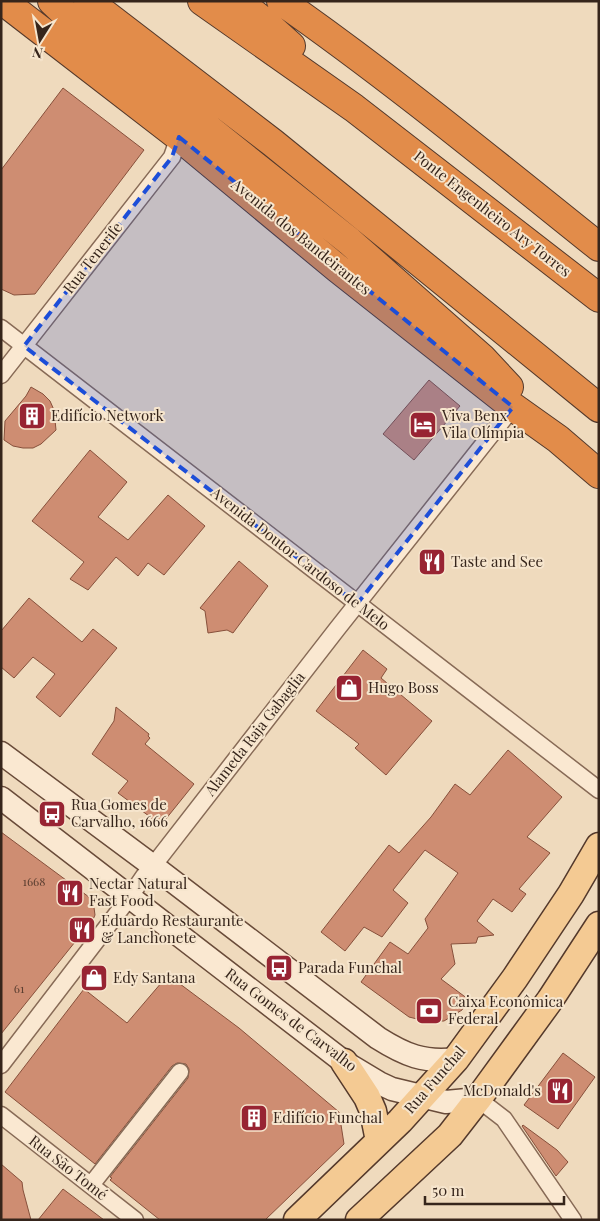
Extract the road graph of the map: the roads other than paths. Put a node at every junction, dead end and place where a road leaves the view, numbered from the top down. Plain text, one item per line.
1 (3, 1) edge
2 (52, 1) edge
3 (88, 1) edge
4 (202, 1) edge
5 (238, 1) edge
6 (281, 1) edge
7 (300, 1) edge
8 (316, 26) junction
9 (354, 108) junction
10 (179, 138) junction
11 (539, 199) junction
12 (599, 233) edge
13 (599, 247) edge
14 (599, 298) edge
15 (1, 328) edge
16 (24, 346) junction
17 (1, 375) edge
18 (513, 407) junction
19 (599, 408) edge
20 (558, 439) junction
21 (599, 474) edge
22 (356, 604) junction
23 (1, 752) edge
24 (599, 790) edge
25 (1, 798) edge
26 (599, 846) edge
27 (154, 866) junction
28 (129, 898) junction
29 (599, 925) edge
30 (456, 1059) junction
31 (344, 1062) junction
32 (1, 1065) edge
33 (180, 1072) dead end
34 (422, 1096) junction
35 (478, 1099) junction
36 (1, 1115) edge
37 (379, 1141) junction
38 (91, 1185) junction
39 (135, 1220) edge
40 (297, 1220) edge
41 (359, 1220) edge
42 (573, 1220) edge

1 - 10 highway, Avenida dos Bandeirantes
2 - 20 highway
3 - 19 highway
4 - 9 highway
5 - 9 highway
6 - 8 highway
7 - 8 street
8 - 11 highway
9 - 14 highway, Ponte Engenheiro Ary Torres
10 - 16 street, Rua Tenerife
10 - 18 highway, Avenida dos Bandeirantes
11 - 12 highway
11 - 13 highway
15 - 16 street, Avenida Doutor Cardoso de Melo
16 - 17 street, Rua Tenerife
16 - 22 street, Avenida Doutor Cardoso de Melo
18 - 20 highway, Avenida dos Bandeirantes
18 - 22 street, Alameda Raja Gabaglia
20 - 21 highway, Avenida dos Bandeirantes
22 - 24 street, Avenida Doutor Cardoso de Melo
22 - 27 street, Alameda Raja Gabaglia
23 - 27 street
25 - 28 street, Rua Gomes de Carvalho
26 - 30 main road, Rua Funchal
27 - 28 street, Alameda Raja Gabaglia
27 - 30 street
28 - 31 street, Rua Gomes de Carvalho
28 - 32 street, Alameda Raja Gabaglia
29 - 35 main road
30 - 34 main road, Rua Funchal
31 - 34 street, Rua Gomes de Carvalho
31 - 37 main road
33 - 38 street
34 - 35 street, Rua Gomes de Carvalho
34 - 37 main road, Rua Funchal
35 - 41 main road
35 - 42 street
36 - 38 street, Rua São Tomé
37 - 40 main road, Rua Funchal
38 - 39 street, Rua São Tomé

